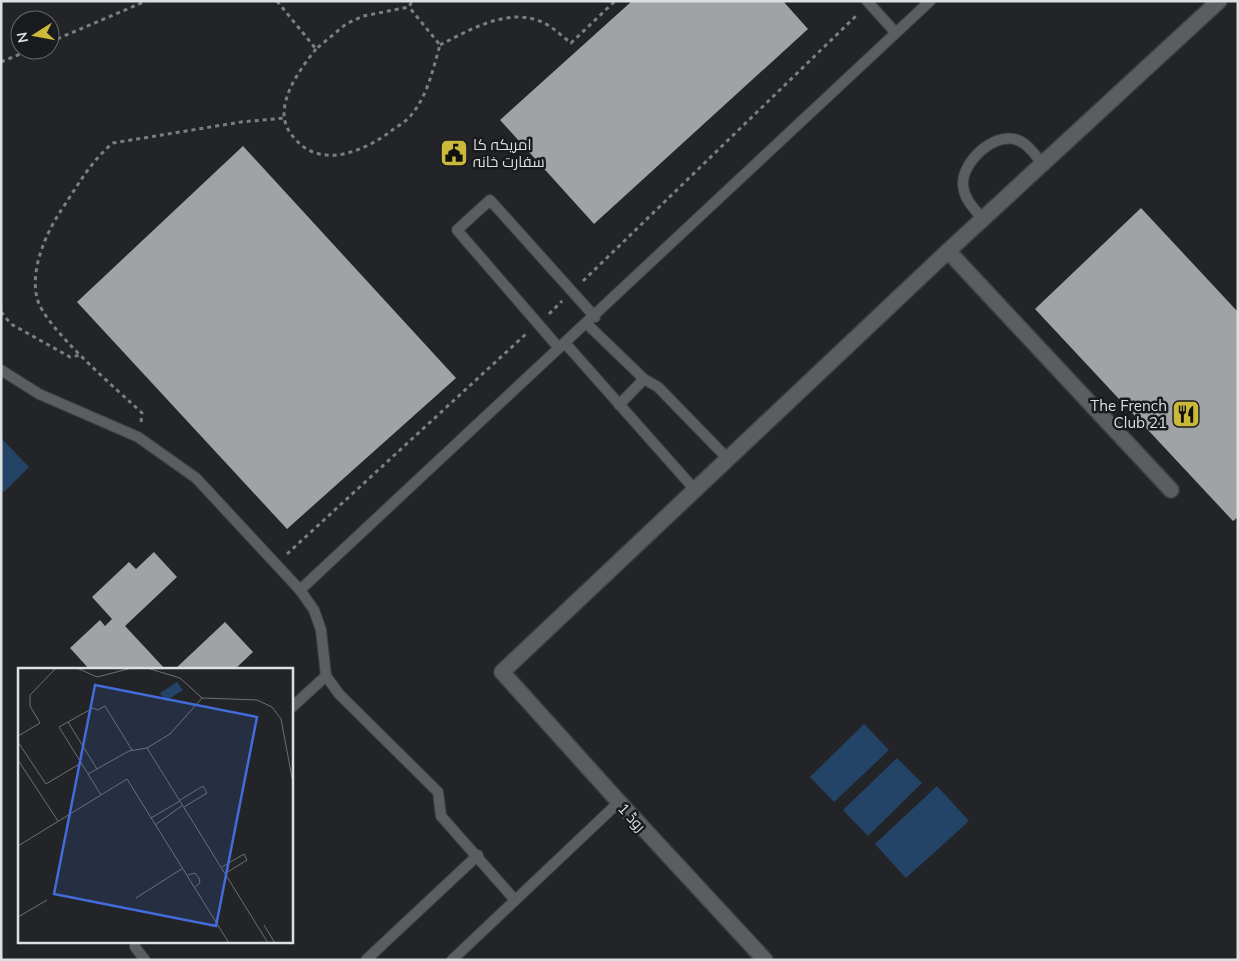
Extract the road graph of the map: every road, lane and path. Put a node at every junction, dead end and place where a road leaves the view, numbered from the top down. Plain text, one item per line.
1 (146, 1) edge
2 (277, 1) edge
3 (412, 1) edge
4 (615, 1) edge
5 (867, 1) edge
6 (1219, 1) edge
7 (925, 3) edge
8 (409, 7) junction
9 (895, 32) junction
10 (60, 38) edge
11 (440, 44) junction
12 (316, 49) junction
13 (285, 118) junction
14 (1042, 164) junction
15 (983, 219) junction
16 (948, 251) junction
17 (1, 312) edge
18 (595, 317) junction
19 (587, 324) junction
20 (562, 345) junction
21 (82, 355) junction
22 (1, 370) edge
23 (644, 379) junction
24 (619, 405) junction
25 (138, 437) junction
26 (729, 460) junction
27 (1171, 490) dead end
28 (696, 491) junction
29 (300, 590) junction
30 (326, 676) junction
31 (292, 707) edge
32 (618, 802) junction
33 (478, 856) junction
34 (515, 900) junction
35 (135, 944) edge
36 (459, 958) edge
37 (145, 960) edge
38 (366, 960) edge
39 (765, 960) edge

1 - 10 path
2 - 12 path
3 - 8 path
4 - 11 path
5 - 9 lane
6 - 14 street
7 - 9 lane
8 - 11 path
8 - 12 path
9 - 18 lane
11 - 13 path
12 - 13 path
13 - 21 path
14 - 15 street
14 - 15 lane
15 - 16 street
16 - 26 street
16 - 27 street
17 - 21 path
18 - 19 lane
18 - 20 lane
19 - 20 lane
19 - 23 lane
20 - 24 lane
20 - 29 lane
21 - 25 path
22 - 25 lane
23 - 24 lane
23 - 26 lane
24 - 28 lane
25 - 29 lane
26 - 28 street
28 - 32 street, روڈ 1
29 - 30 lane
30 - 31 lane
30 - 33 lane
32 - 34 lane
32 - 39 street, روڈ 1
33 - 34 lane
33 - 38 lane
34 - 36 lane
35 - 37 lane

